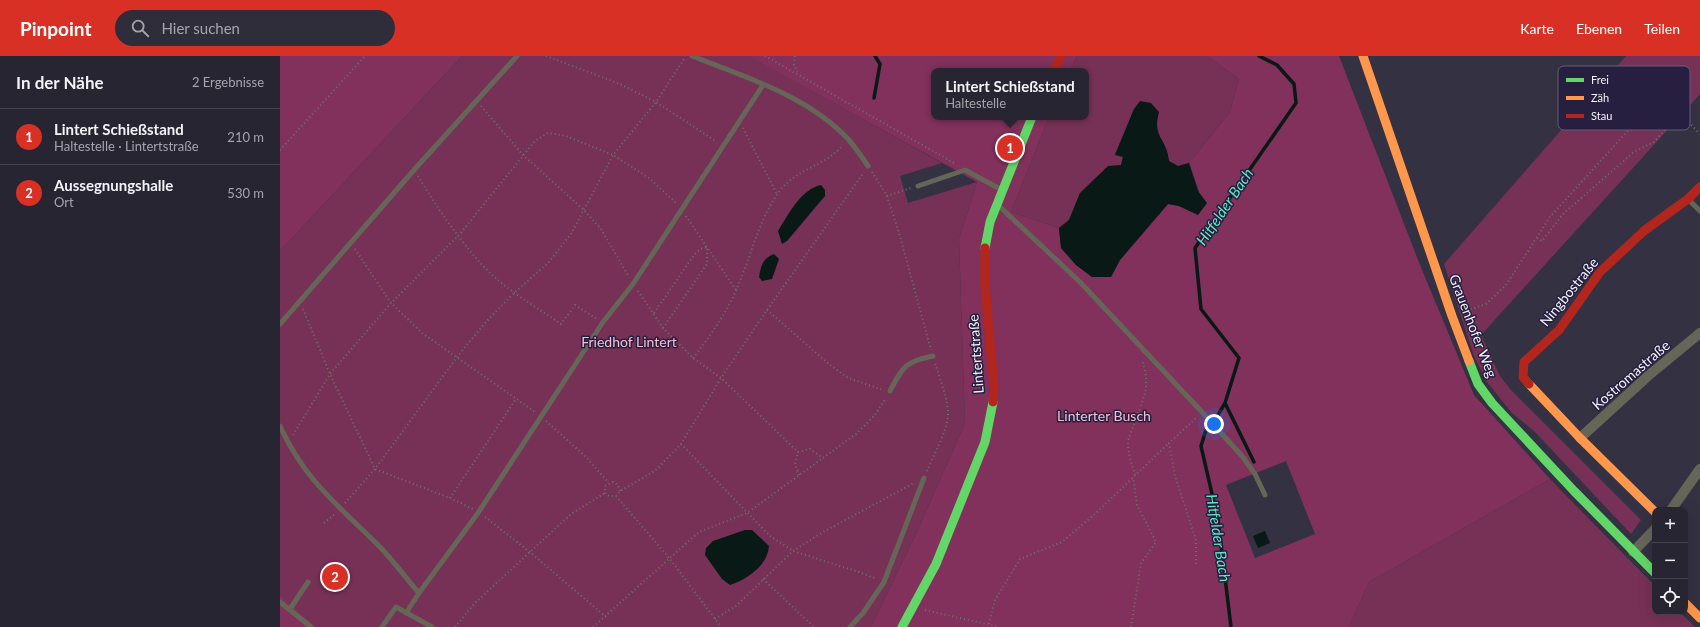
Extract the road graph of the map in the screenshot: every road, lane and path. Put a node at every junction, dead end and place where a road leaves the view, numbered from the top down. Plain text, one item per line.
1 (366, 56) edge
2 (517, 56) edge
3 (546, 56) edge
4 (686, 56) edge
5 (692, 56) edge
6 (765, 56) edge
7 (795, 56) edge
8 (1061, 56) edge
9 (1363, 56) edge
10 (1055, 68) edge
11 (798, 74) junction
12 (763, 85) junction
13 (656, 102) junction
14 (1031, 120) edge
15 (740, 122) junction
16 (1690, 124) edge
17 (1628, 130) edge
18 (1665, 130) edge
19 (1700, 134) edge
20 (848, 139) junction
21 (723, 146) junction
22 (280, 150) edge
23 (613, 155) junction
24 (868, 166) junction
25 (414, 170) junction
26 (965, 170) junction
27 (918, 186) joint
28 (1700, 187) edge
29 (1003, 190) junction
30 (777, 194) junction
31 (887, 196) junction
32 (1688, 199) junction
33 (997, 204) junction
34 (682, 209) junction
35 (1700, 211) edge
36 (459, 235) junction
37 (1537, 238) junction
38 (351, 243) junction
39 (707, 247) junction
40 (736, 290) junction
41 (514, 293) junction
42 (300, 302) junction
43 (391, 303) junction
44 (767, 310) junction
45 (654, 313) dead end
46 (1452, 316) junction
47 (603, 322) junction
48 (280, 324) edge
49 (663, 328) dead end
50 (1700, 333) edge
51 (1148, 354) junction
52 (933, 356) junction
53 (457, 357) junction
54 (693, 358) dead end
55 (330, 374) junction
56 (890, 392) junction
57 (516, 399) junction
58 (1201, 411) junction
59 (542, 416) junction
60 (280, 426) edge
61 (1580, 438) junction
62 (288, 443) junction
63 (1168, 443) junction
64 (681, 444) junction
65 (823, 458) junction
66 (375, 469) junction
67 (1700, 469) edge
68 (799, 475) junction
69 (1134, 476) junction
70 (924, 478) junction
71 (609, 483) junction
72 (620, 491) junction
73 (605, 493) junction
74 (1264, 495) dead end
75 (616, 496) junction
76 (450, 498) junction
77 (1673, 507) edge
78 (1652, 509) edge
79 (340, 510) junction
80 (478, 513) junction
81 (747, 513) junction
82 (324, 523) dead end
83 (1652, 532) edge
84 (793, 552) junction
85 (1633, 552) junction
86 (531, 553) junction
87 (670, 559) junction
88 (1196, 564) dead end
89 (1652, 570) edge
90 (763, 579) junction
91 (308, 582) dead end
92 (884, 582) junction
93 (418, 593) junction
94 (280, 602) edge
95 (915, 605) junction
96 (1688, 606) edge
97 (290, 609) junction
98 (406, 613) junction
99 (606, 617) junction
100 (1700, 618) edge
101 (715, 619) junction
102 (989, 624) junction
103 (311, 627) edge
104 (382, 627) edge
105 (432, 627) edge
106 (455, 627) edge
107 (593, 627) edge
108 (721, 627) edge
109 (814, 627) edge
110 (850, 627) edge
111 (902, 627) edge
112 (999, 627) edge
113 (1130, 627) edge

1 - 22 path
2 - 25 lane
3 - 13 path
4 - 13 path
5 - 12 lane
6 - 11 path
7 - 11 path
8 - 10 street
9 - 46 street, Grauenhofer Weg
11 - 26 path
12 - 15 lane
12 - 20 lane
13 - 21 path
13 - 23 path
14 - 29 street, Lintertstraße
15 - 21 lane
15 - 30 path
16 - 19 path
17 - 37 path
18 - 37 path
20 - 24 lane
20 - 30 path
21 - 34 lane
23 - 34 path
23 - 36 path
23 - 41 path
24 - 31 path
24 - 44 path
25 - 36 path
25 - 38 lane
26 - 27 lane
26 - 29 lane
27 - 31 path
28 - 32 street, Ningbostraße
29 - 33 street, Lintertstraße
30 - 40 path
31 - 52 path
32 - 35 lane
32 - 61 street, Ningbostraße
33 - 51 lane
33 - 95 street, Lintertstraße
34 - 39 path
34 - 47 lane
36 - 41 path
36 - 43 path
37 - 46 path
38 - 42 lane
38 - 43 path
39 - 40 path
39 - 45 path
39 - 49 path
40 - 54 path
41 - 47 path
41 - 53 path
42 - 48 lane
42 - 55 path
43 - 53 path
43 - 55 path
44 - 56 path
44 - 64 path
46 - 85 street, Grauenhofer Weg
47 - 59 lane
50 - 61 street, Kostromastraße
51 - 58 lane
51 - 69 path
52 - 56 lane
52 - 70 path
53 - 57 path
53 - 66 path
55 - 62 path
55 - 66 path
56 - 65 path
57 - 59 path
57 - 76 path
58 - 63 path
58 - 74 lane
59 - 71 path
59 - 80 lane
60 - 62 lane
61 - 78 street, Ningbostraße
62 - 79 lane
63 - 69 path
63 - 88 path
64 - 72 path
64 - 81 path
65 - 68 path
65 - 68 path
66 - 76 path
66 - 79 path
67 - 77 street
68 - 81 path
69 - 102 path
69 - 113 path
70 - 84 path
70 - 92 lane
71 - 72 path
71 - 73 path
72 - 75 path
73 - 75 path
73 - 86 path
75 - 87 path
76 - 80 path
79 - 82 path
79 - 93 lane
80 - 86 path
80 - 93 lane
81 - 84 path
81 - 87 path
83 - 85 street
84 - 90 path
84 - 92 path
85 - 89 street, Grauenhofer Weg
86 - 99 path
86 - 106 path
87 - 99 path
87 - 101 path
90 - 101 path
90 - 109 path
91 - 97 lane
92 - 110 lane
93 - 98 lane
94 - 97 lane
95 - 102 path
95 - 111 street, Lintertstraße
96 - 100 street
97 - 103 lane
98 - 104 lane
98 - 105 lane
99 - 107 path
101 - 108 path
102 - 112 path

